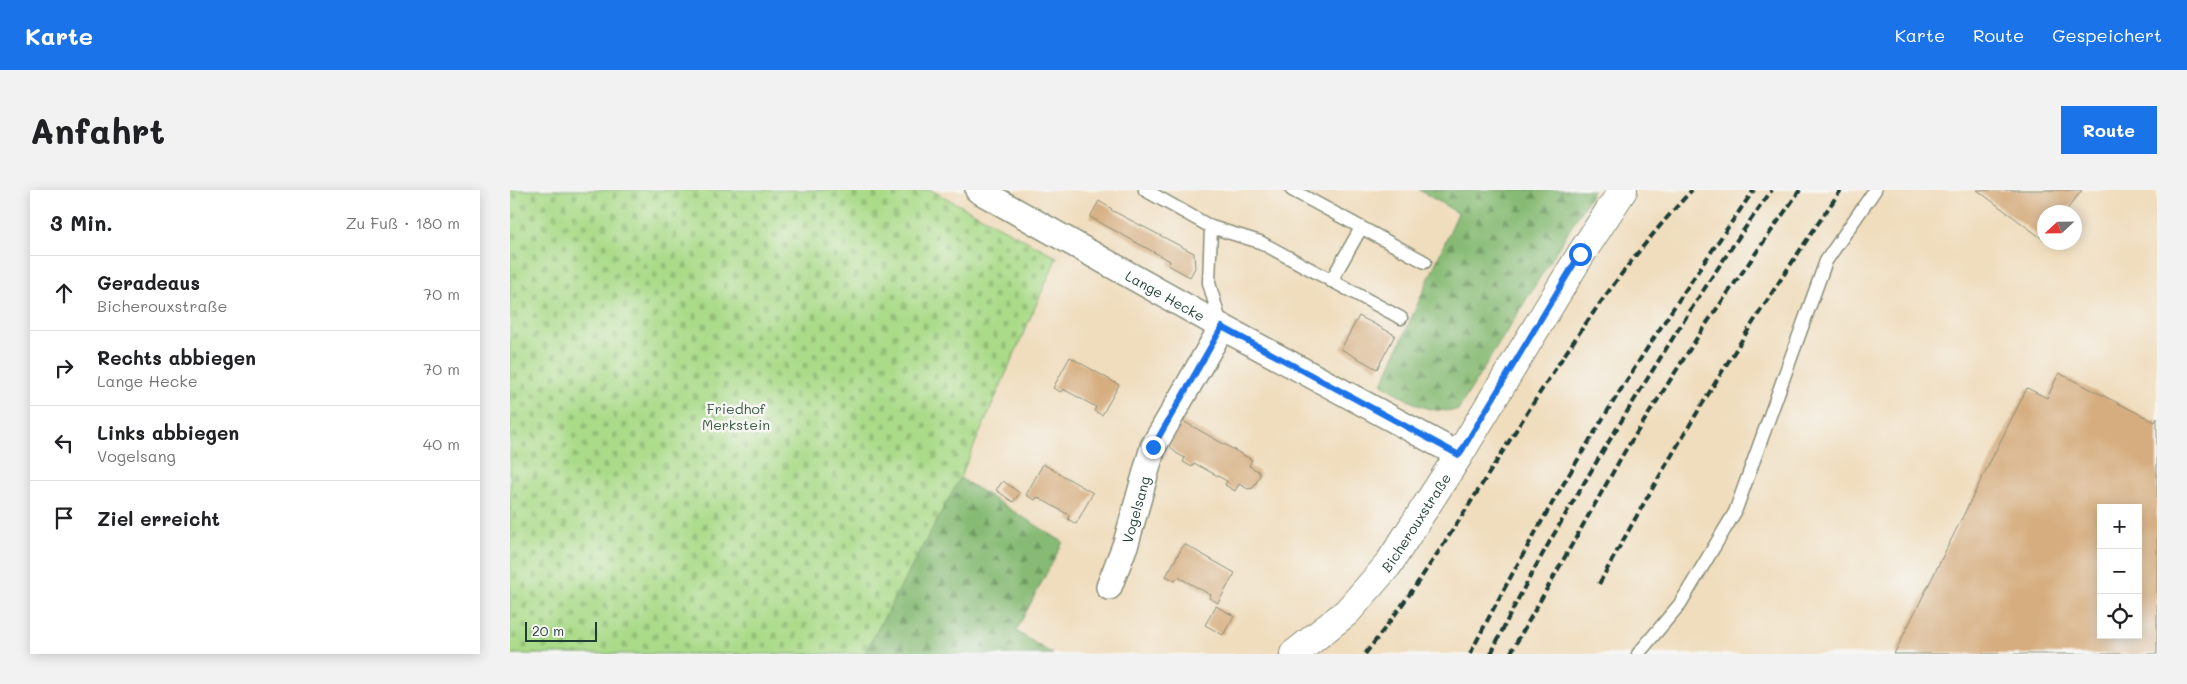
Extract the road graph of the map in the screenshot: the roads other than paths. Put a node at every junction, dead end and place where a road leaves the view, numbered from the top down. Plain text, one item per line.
1 (978, 190) edge
2 (1145, 190) edge
3 (1292, 190) edge
4 (1623, 190) edge
5 (1875, 190) edge
6 (1211, 227) junction
7 (1361, 228) junction
8 (1425, 262) dead end
9 (1331, 281) junction
10 (1401, 318) dead end
11 (1222, 327) junction
12 (1459, 455) junction
13 (1109, 587) dead end
14 (1294, 654) edge
15 (1638, 654) edge

1 - 11 street, Lange Hecke
2 - 6 lane
3 - 7 lane
4 - 12 street, Bicherouxstraße
5 - 15 lane
6 - 9 lane
6 - 11 lane
7 - 8 lane
7 - 9 lane
9 - 10 lane
11 - 12 street, Lange Hecke
11 - 13 street, Vogelsang
12 - 14 street, Bicherouxstraße

